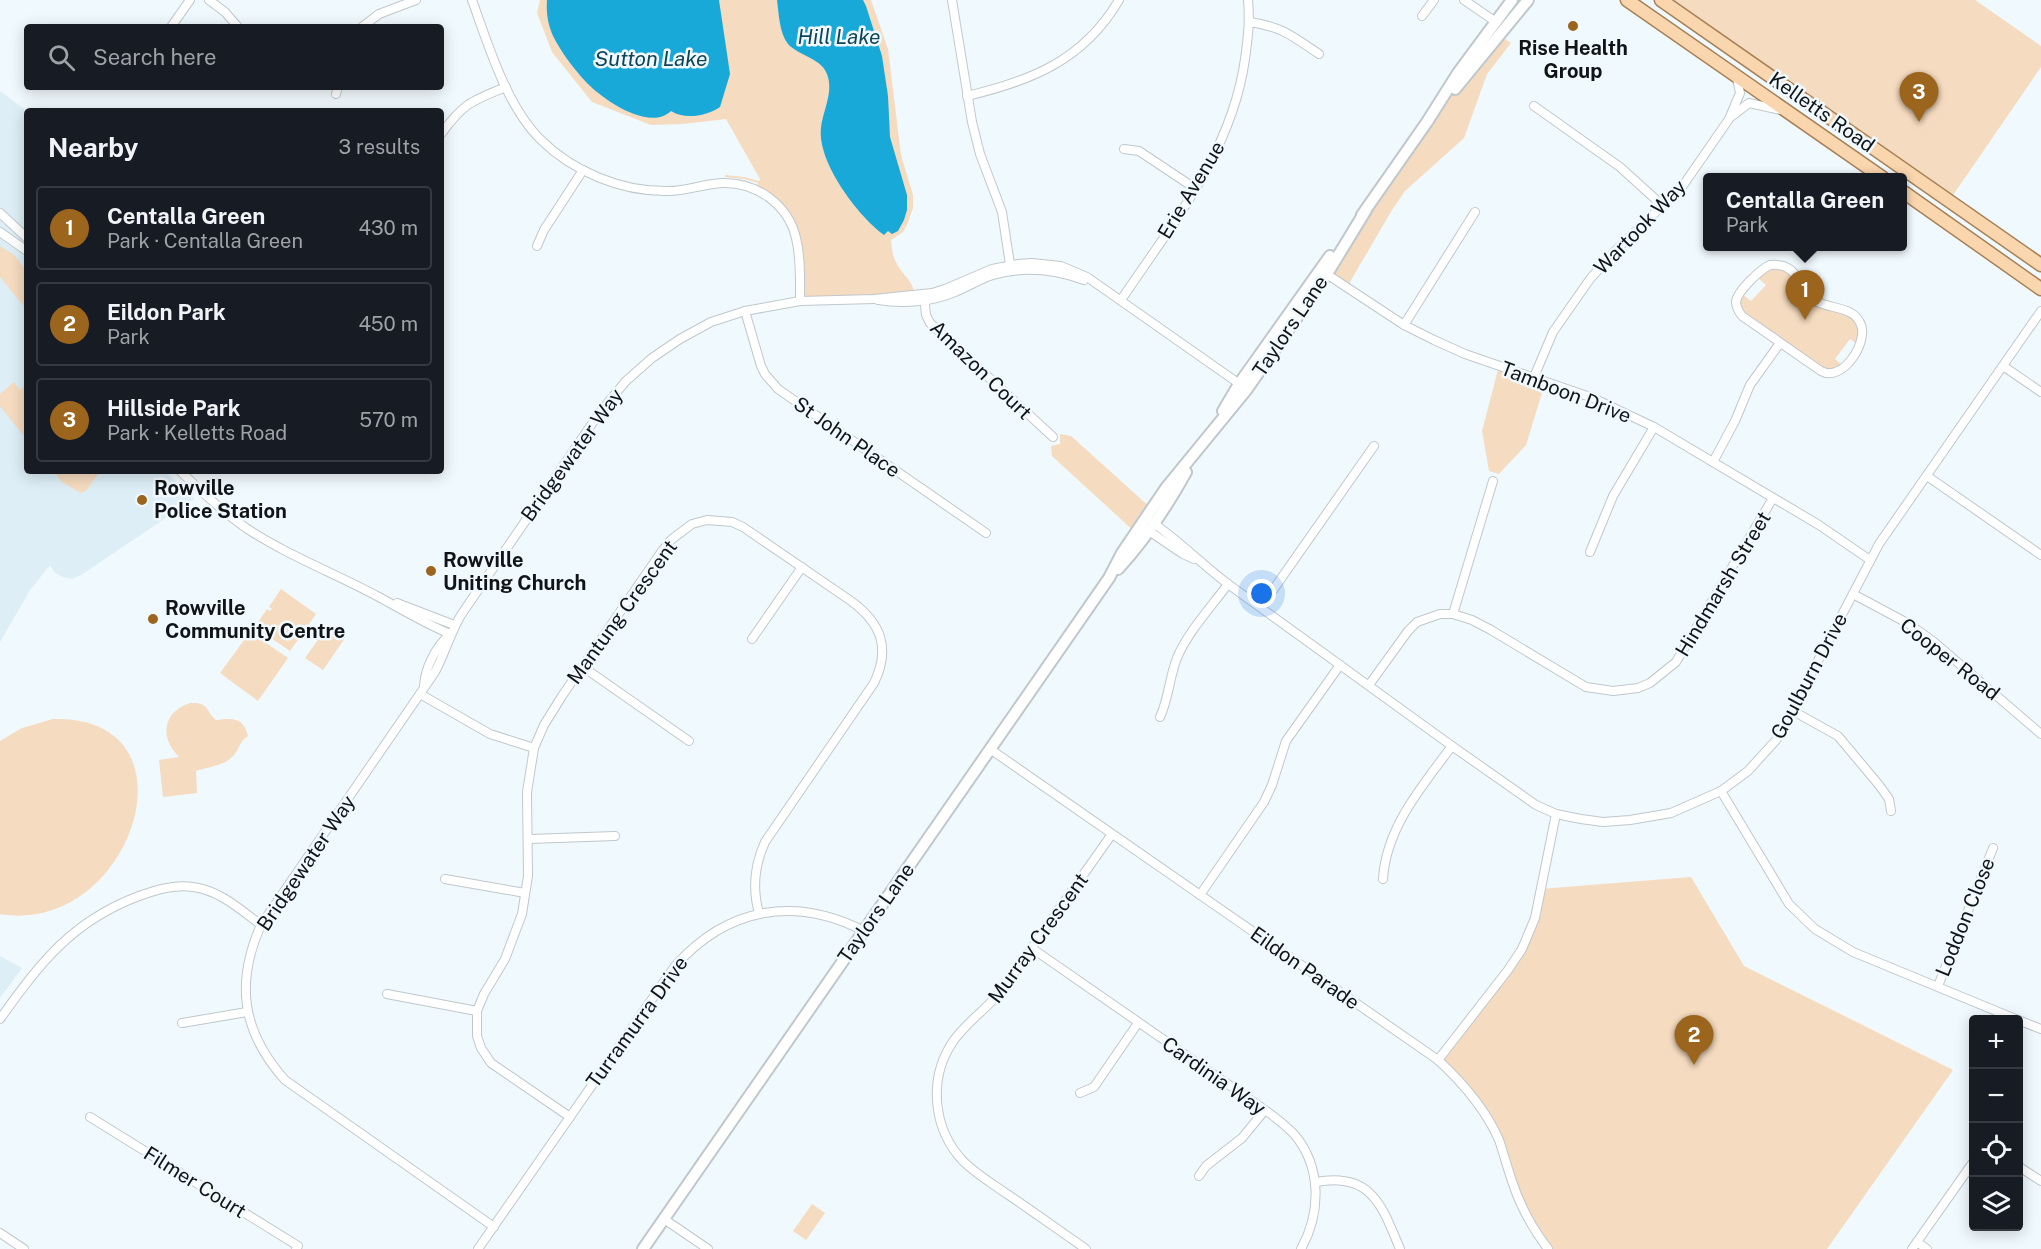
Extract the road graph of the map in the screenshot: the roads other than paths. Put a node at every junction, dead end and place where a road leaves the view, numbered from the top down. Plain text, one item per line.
1 (190, 0) edge
2 (209, 0) edge
3 (416, 0) edge
4 (472, 0) edge
5 (952, 0) edge
6 (1119, 0) edge
7 (1248, 0) edge
8 (1434, 0) edge
9 (1464, 0) edge
10 (1512, 0) edge
11 (1528, 0) edge
12 (1627, 0) edge
13 (1661, 0) edge
14 (1422, 16) dead end
15 (1250, 22) junction
16 (1496, 22) junction
17 (173, 24) edge
18 (235, 24) edge
19 (366, 24) edge
20 (1505, 29) junction
21 (1319, 54) dead end
22 (1737, 76) junction
23 (506, 87) junction
24 (967, 96) junction
25 (1534, 106) dead end
26 (1787, 112) junction
27 (1729, 119) junction
28 (1427, 122) junction
29 (444, 130) edge
30 (1124, 149) dead end
31 (583, 170) junction
32 (1877, 173) edge
33 (1196, 189) junction
34 (1907, 195) edge
35 (1663, 206) junction
36 (1475, 212) dead end
37 (0, 213) edge
38 (0, 232) edge
39 (24, 235) edge
40 (537, 246) dead end
41 (24, 249) edge
42 (2041, 265) edge
43 (1010, 268) junction
44 (1323, 272) junction
45 (2041, 289) edge
46 (924, 297) junction
47 (1121, 300) junction
48 (800, 302) junction
49 (745, 311) junction
50 (2041, 311) edge
51 (1404, 325) junction
52 (1780, 342) junction
53 (2003, 366) junction
54 (1534, 376) junction
55 (1243, 386) junction
56 (2041, 392) edge
57 (1654, 427) junction
58 (1053, 438) dead end
59 (1374, 446) dead end
60 (1713, 462) junction
61 (183, 474) edge
62 (1927, 476) junction
63 (1492, 481) dead end
64 (1773, 498) junction
65 (1147, 524) junction
66 (986, 533) dead end
67 (1590, 552) dead end
68 (2041, 555) edge
69 (1870, 560) junction
70 (802, 567) junction
71 (1228, 584) junction
72 (1853, 594) junction
73 (376, 596) junction
74 (1261, 607) junction
75 (1453, 614) junction
76 (454, 625) junction
77 (450, 634) junction
78 (752, 639) dead end
79 (1340, 665) junction
80 (583, 668) junction
81 (1369, 685) junction
82 (422, 691) junction
83 (1793, 711) junction
84 (1160, 717) dead end
85 (2041, 734) edge
86 (689, 741) dead end
87 (1452, 746) junction
88 (534, 748) junction
89 (990, 749) junction
90 (1721, 792) junction
91 (1891, 811) dead end
92 (1556, 814) junction
93 (1112, 834) junction
94 (615, 836) dead end
95 (529, 838) junction
96 (1993, 848) dead end
97 (445, 879) dead end
98 (1383, 879) dead end
99 (525, 893) junction
100 (1200, 896) junction
101 (759, 913) junction
102 (261, 925) junction
103 (864, 931) junction
104 (1033, 949) junction
105 (1938, 986) junction
106 (387, 994) dead end
107 (477, 1011) junction
108 (248, 1012) junction
109 (2006, 1015) edge
110 (0, 1019) edge
111 (2023, 1022) edge
112 (182, 1023) dead end
113 (1138, 1023) junction
114 (2041, 1029) edge
115 (1438, 1060) junction
116 (1080, 1094) dead end
117 (1265, 1110) junction
118 (90, 1117) dead end
119 (570, 1117) junction
120 (1969, 1168) edge
121 (2023, 1169) edge
122 (1198, 1176) dead end
123 (2041, 1181) edge
124 (1316, 1182) junction
125 (664, 1219) junction
126 (494, 1227) junction
127 (0, 1233) edge
128 (1914, 1246) edge
129 (24, 1249) edge
130 (296, 1249) edge
131 (478, 1249) edge
132 (644, 1249) edge
133 (708, 1249) edge
134 (1086, 1249) edge
135 (1301, 1249) edge
136 (1400, 1249) edge
137 (1548, 1249) edge
138 (1927, 1249) edge

1 - 17 street
2 - 18 street
3 - 19 street
4 - 23 street
5 - 24 street
6 - 24 street
7 - 15 street, Erie Avenue
8 - 14 street
9 - 16 street
10 - 16 main road, Taylors Lane
11 - 20 main road, Taylors Lane
12 - 22 main road, Kelletts Road
13 - 42 main road, Kelletts Road
15 - 21 street
15 - 33 street, Erie Avenue
16 - 20 main road
16 - 28 main road, Taylors Lane
20 - 28 main road, Taylors Lane
22 - 26 main road, Kelletts Road
22 - 27 street, Wartook Way
23 - 29 street
23 - 31 street
24 - 43 street
25 - 35 street
26 - 27 street
26 - 32 main road, Kelletts Road
27 - 35 street, Wartook Way
28 - 44 main road, Taylors Lane
30 - 33 street
31 - 40 street
31 - 48 street
33 - 47 street, Erie Avenue
34 - 45 main road
35 - 54 street, Wartook Way
36 - 51 street
37 - 39 street
38 - 41 street
43 - 46 street, Bridgewater Way
43 - 47 street, Bridgewater Way
44 - 51 street, Tamboon Drive
44 - 55 main road, Taylors Lane
46 - 48 street, Bridgewater Way
46 - 58 street, Amazon Court
47 - 55 street, Bridgewater Way
48 - 49 street, Bridgewater Way
49 - 66 street, St John Place
49 - 76 street, Bridgewater Way
50 - 53 street, Goulburn Drive
51 - 54 street, Tamboon Drive
52 - 52 street
52 - 60 street
53 - 56 street
53 - 62 street, Goulburn Drive
54 - 57 street, Tamboon Drive
55 - 65 main road, Taylors Lane
57 - 60 street, Tamboon Drive
57 - 67 street
59 - 74 street
60 - 64 street, Tamboon Drive
61 - 73 street
62 - 68 street
62 - 69 street, Goulburn Drive
63 - 75 street
64 - 69 street, Tamboon Drive
64 - 75 street, Hindmarsh Street
65 - 71 street, Goulburn Drive
65 - 89 main road, Taylors Lane
69 - 72 street, Goulburn Drive
70 - 78 street
70 - 80 street, Mantung Crescent
70 - 101 street, Mantung Crescent
71 - 74 street, Goulburn Drive
71 - 84 street
72 - 83 street, Goulburn Drive
72 - 85 street, Cooper Road
73 - 76 street
73 - 77 street
74 - 79 street, Goulburn Drive
75 - 81 street
76 - 77 street, Bridgewater Way
77 - 82 street, Bridgewater Way
79 - 81 street, Goulburn Drive
79 - 100 street
80 - 86 street
80 - 88 street, Mantung Crescent
81 - 87 street, Goulburn Drive
82 - 88 street
82 - 102 street, Bridgewater Way
83 - 90 street, Goulburn Drive
83 - 91 street
87 - 92 street, Goulburn Drive
87 - 98 street
88 - 95 street, Mantung Crescent
89 - 93 street, Eildon Parade
89 - 103 main road, Taylors Lane
90 - 92 street, Goulburn Drive
90 - 105 street
92 - 115 street
93 - 100 street, Eildon Parade
93 - 104 street, Murray Crescent
94 - 95 street
95 - 99 street, Mantung Crescent
96 - 105 street, Loddon Close
97 - 99 street
99 - 107 street, Mantung Crescent
100 - 115 street, Eildon Parade
101 - 103 street, Turramurra Drive
101 - 119 street, Turramurra Drive
102 - 108 street, Bridgewater Way
102 - 110 street
103 - 125 main road, Taylors Lane
104 - 113 street, Cardinia Way
104 - 134 street, Murray Crescent
105 - 109 street
106 - 107 street
107 - 119 street, Mantung Crescent
108 - 112 street
108 - 126 street, Bridgewater Way
111 - 114 street
113 - 116 street
113 - 117 street, Cardinia Way
115 - 137 street, Eildon Parade
117 - 122 street
117 - 124 street, Cardinia Way
118 - 130 street, Filmer Court
119 - 126 street, Turramurra Drive
120 - 128 street
121 - 123 street
124 - 135 street, Cardinia Way
124 - 136 street
125 - 132 main road, Taylors Lane
125 - 133 street
126 - 131 street, Turramurra Drive
127 - 129 street
128 - 138 street

